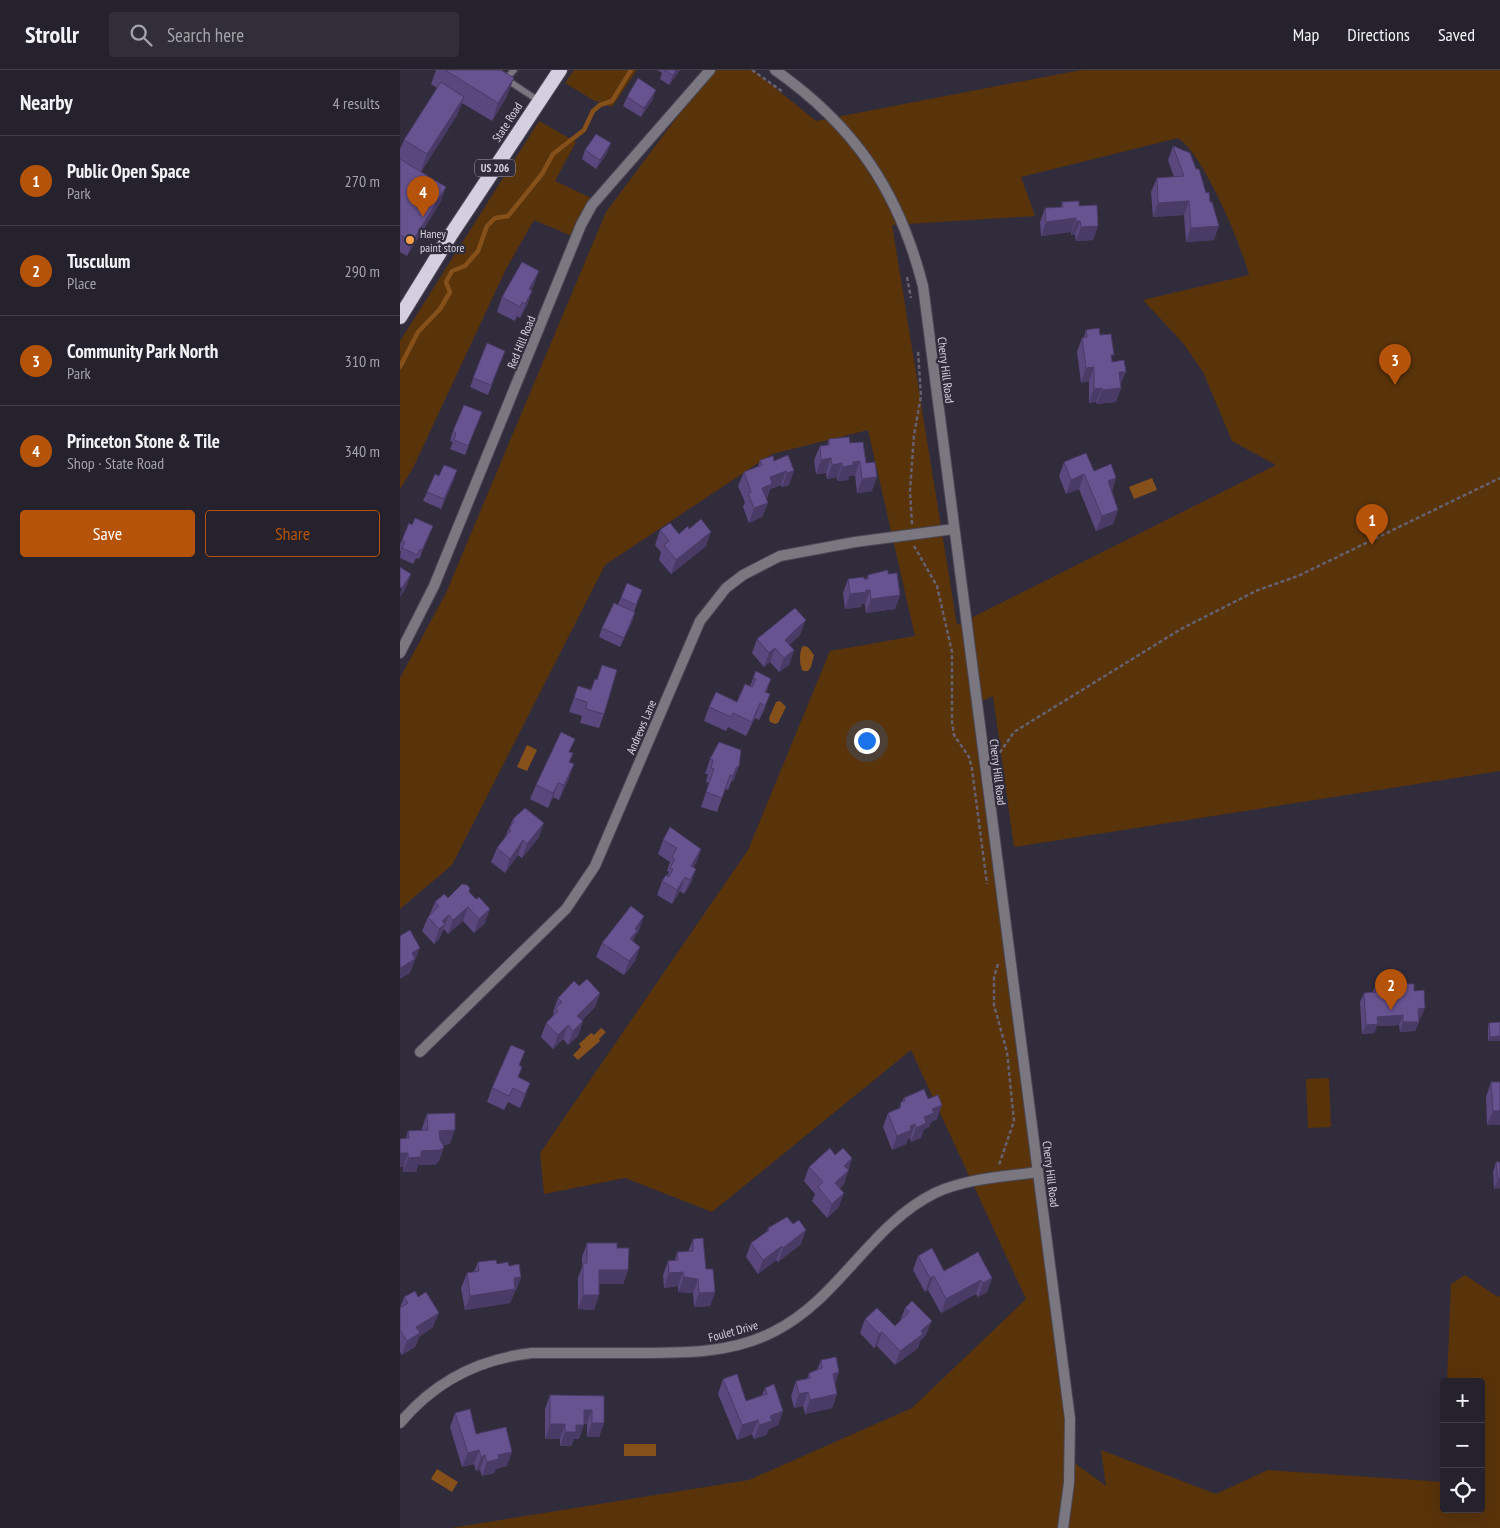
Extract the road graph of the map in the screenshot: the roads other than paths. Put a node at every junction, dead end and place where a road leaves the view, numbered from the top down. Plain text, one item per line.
1 (514, 70) edge
2 (560, 70) edge
3 (710, 70) edge
4 (775, 70) edge
5 (539, 101) junction
6 (400, 317) edge
7 (954, 529) junction
8 (400, 653) edge
9 (420, 1052) dead end
10 (1038, 1172) junction
11 (400, 1424) edge
12 (1063, 1528) edge

1 - 5 lane
2 - 5 highway, State Road / US 206
3 - 8 street, Red Hill Road
4 - 7 street, Cherry Hill Road
5 - 6 highway, State Road / US 206
7 - 9 street, Andrews Lane
7 - 10 street, Cherry Hill Road
10 - 11 street, Foulet Drive
10 - 12 street, Cherry Hill Road

